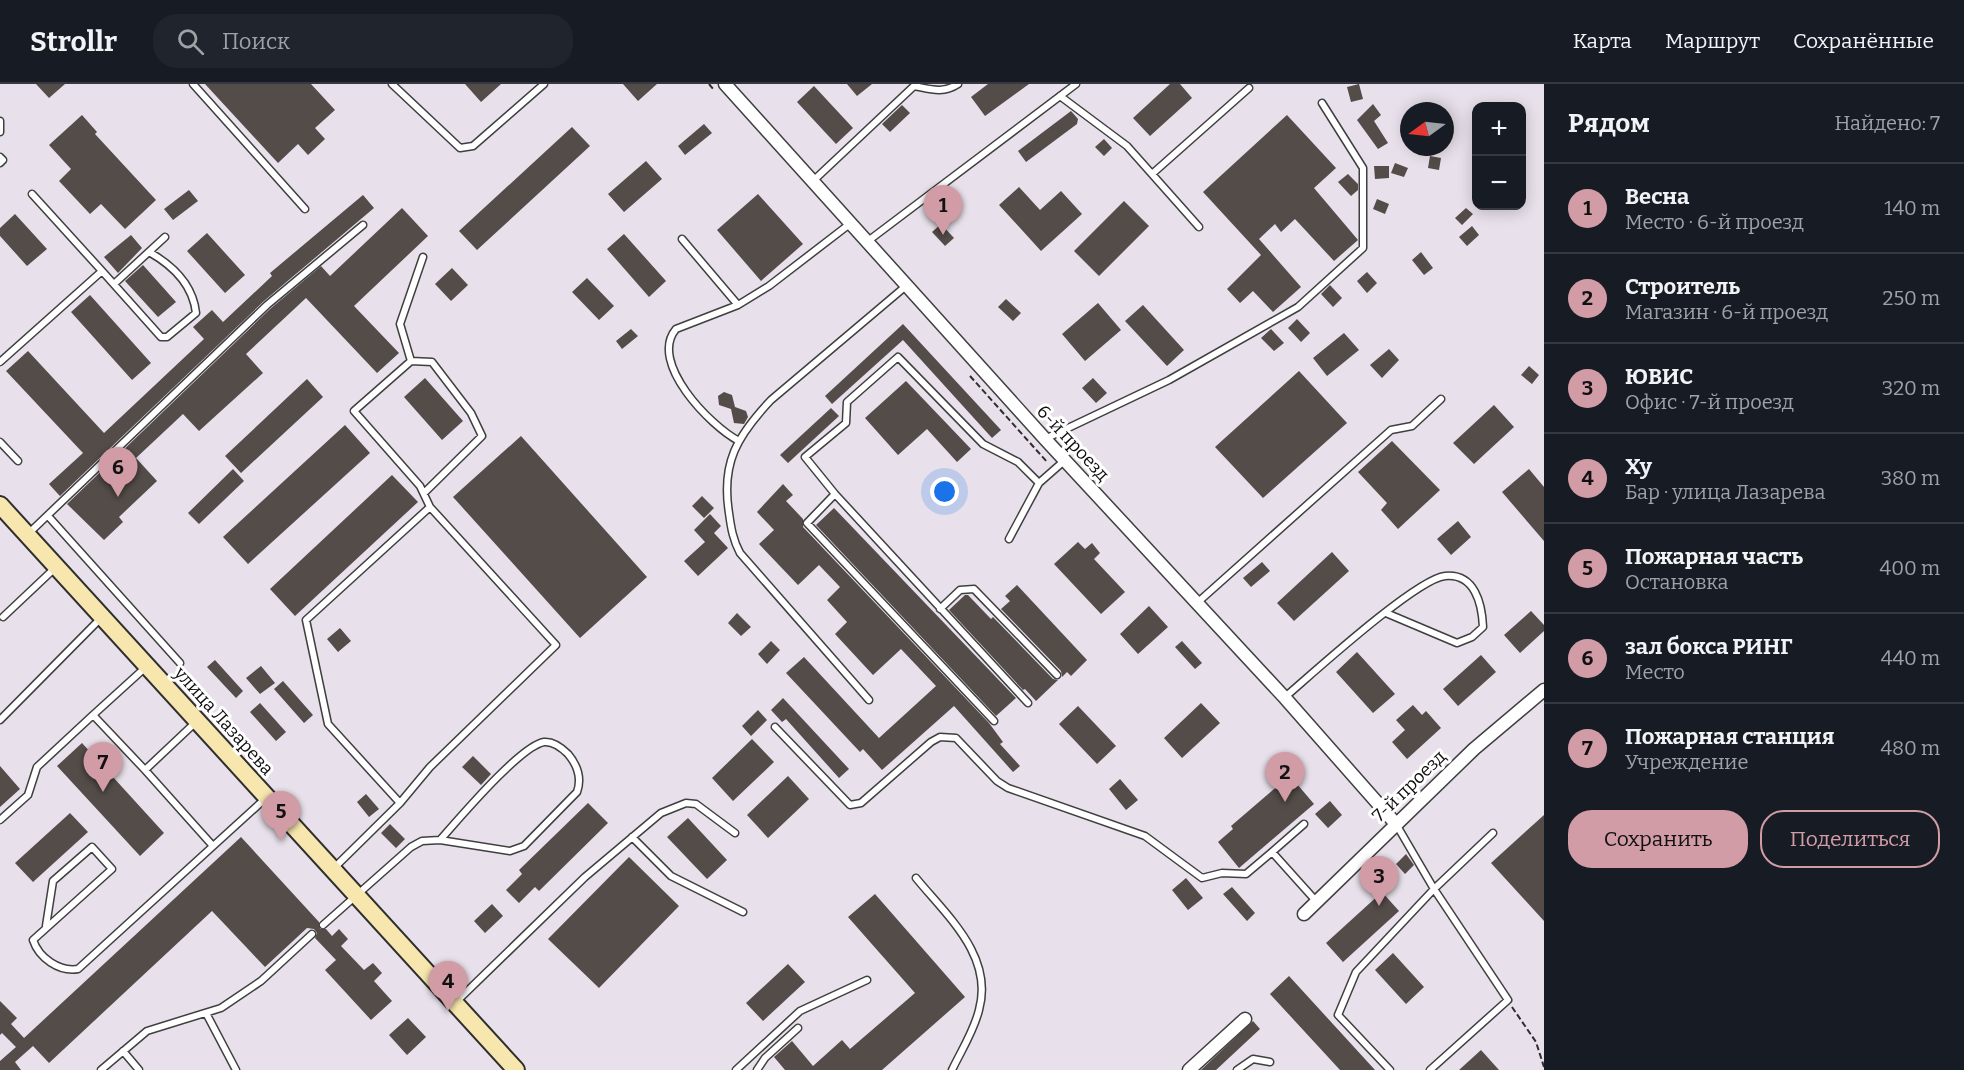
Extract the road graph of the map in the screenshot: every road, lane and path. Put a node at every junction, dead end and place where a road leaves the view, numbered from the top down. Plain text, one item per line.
1 (193, 84) edge
2 (392, 84) edge
3 (544, 84) edge
4 (725, 84) edge
5 (958, 84) edge
6 (1076, 84) edge
7 (913, 85) edge
8 (1249, 87) dead end
9 (1060, 96) junction
10 (1322, 103) dead end
11 (0, 121) edge
12 (0, 132) edge
13 (0, 157) edge
14 (0, 163) edge
15 (1152, 174) junction
16 (813, 181) junction
17 (32, 194) dead end
18 (305, 209) dead end
19 (851, 223) junction
20 (363, 225) dead end
21 (1199, 227) dead end
22 (165, 237) dead end
23 (682, 239) dead end
24 (867, 242) junction
25 (149, 252) junction
26 (423, 257) dead end
27 (102, 271) junction
28 (114, 284) junction
29 (906, 286) junction
30 (738, 305) junction
31 (411, 361) junction
32 (0, 362) edge
33 (1441, 399) dead end
34 (1045, 439) junction
35 (739, 441) junction
36 (0, 442) edge
37 (1064, 460) junction
38 (18, 461) dead end
39 (1039, 483) junction
40 (424, 493) junction
41 (835, 494) junction
42 (0, 505) edge
43 (430, 507) junction
44 (48, 516) junction
45 (27, 535) junction
46 (1009, 539) dead end
47 (57, 567) junction
48 (1197, 603) junction
49 (940, 609) junction
50 (1386, 613) junction
51 (3, 617) dead end
52 (103, 617) junction
53 (180, 663) dead end
54 (147, 665) junction
55 (1058, 675) dead end
56 (1544, 690) edge
57 (1285, 698) junction
58 (869, 700) dead end
59 (1028, 703) dead end
60 (93, 715) junction
61 (0, 720) edge
62 (198, 721) junction
63 (994, 721) dead end
64 (775, 727) dead end
65 (145, 770) junction
66 (267, 797) junction
67 (400, 803) junction
68 (0, 820) edge
69 (1304, 824) dead end
70 (1396, 824) junction
71 (735, 833) dead end
72 (1493, 833) dead end
73 (632, 837) junction
74 (440, 840) junction
75 (213, 846) junction
76 (1272, 852) junction
77 (333, 869) junction
78 (916, 878) dead end
79 (1434, 889) junction
80 (356, 894) junction
81 (1317, 902) junction
82 (743, 912) dead end
83 (1304, 914) dead end
84 (322, 925) dead end
85 (46, 926) junction
86 (312, 934) dead end
87 (867, 980) dead end
88 (1508, 1000) junction
89 (455, 1003) junction
90 (206, 1013) junction
91 (1245, 1019) dead end
92 (798, 1028) dead end
93 (123, 1051) junction
94 (1270, 1062) dead end
95 (1544, 1067) edge
96 (101, 1070) edge
97 (139, 1070) edge
98 (236, 1070) edge
99 (516, 1070) edge
100 (736, 1070) edge
101 (756, 1070) edge
102 (952, 1070) edge
103 (1190, 1070) edge
104 (1237, 1070) edge
105 (1390, 1070) edge
106 (1430, 1070) edge

1 - 18 lane
2 - 3 lane
4 - 16 street, 6-й проезд
5 - 7 lane
6 - 9 lane
7 - 16 lane
8 - 15 lane
9 - 15 lane
9 - 24 lane
10 - 34 lane
11 - 12 lane
13 - 14 lane
15 - 21 lane
16 - 19 street, 6-й проезд
17 - 27 lane
19 - 24 street, 6-й проезд
19 - 30 lane
20 - 44 lane
22 - 25 lane
23 - 30 lane
24 - 29 street, 6-й проезд
25 - 28 lane
25 - 28 lane
26 - 31 lane
27 - 28 lane
27 - 32 lane
29 - 34 street, 6-й проезд
29 - 35 lane
30 - 35 lane
31 - 40 lane
31 - 40 lane
33 - 48 lane
34 - 37 street, 6-й проезд
35 - 58 lane
36 - 38 lane
37 - 39 lane
37 - 48 street, 6-й проезд
39 - 41 lane
39 - 46 lane
40 - 43 lane
41 - 49 lane
41 - 63 lane
42 - 45 main road, улица Лазарева
43 - 67 lane
43 - 67 lane
44 - 45 lane
44 - 53 lane
45 - 47 main road, улица Лазарева
47 - 51 lane
47 - 52 main road, улица Лазарева
48 - 57 street, 6-й проезд
49 - 55 lane
49 - 59 lane
50 - 50 lane
50 - 57 lane
52 - 54 main road, улица Лазарева
52 - 61 lane
54 - 60 lane
54 - 62 main road, улица Лазарева
56 - 70 street, 7-й проезд
57 - 70 street, 6-й проезд
60 - 65 lane
60 - 68 lane
62 - 65 lane
62 - 66 main road, улица Лазарева
64 - 76 lane
65 - 75 lane
66 - 75 lane
66 - 77 main road, улица Лазарева
67 - 77 lane
69 - 76 lane
70 - 79 lane
70 - 81 street, 7-й проезд
71 - 73 lane
72 - 79 lane
73 - 82 lane
73 - 89 lane
74 - 74 lane
74 - 80 lane
75 - 85 lane
76 - 81 lane
77 - 80 main road, улица Лазарева
78 - 102 lane
79 - 88 lane
79 - 105 lane
80 - 84 lane
80 - 89 main road, улица Лазарева
81 - 83 street, 7-й проезд
85 - 85 lane
86 - 90 lane
87 - 100 lane
88 - 95 path
88 - 106 lane
89 - 99 main road, улица Лазарева
90 - 93 lane
90 - 98 lane
91 - 103 street
92 - 101 lane
93 - 96 lane
93 - 97 lane
94 - 104 lane

